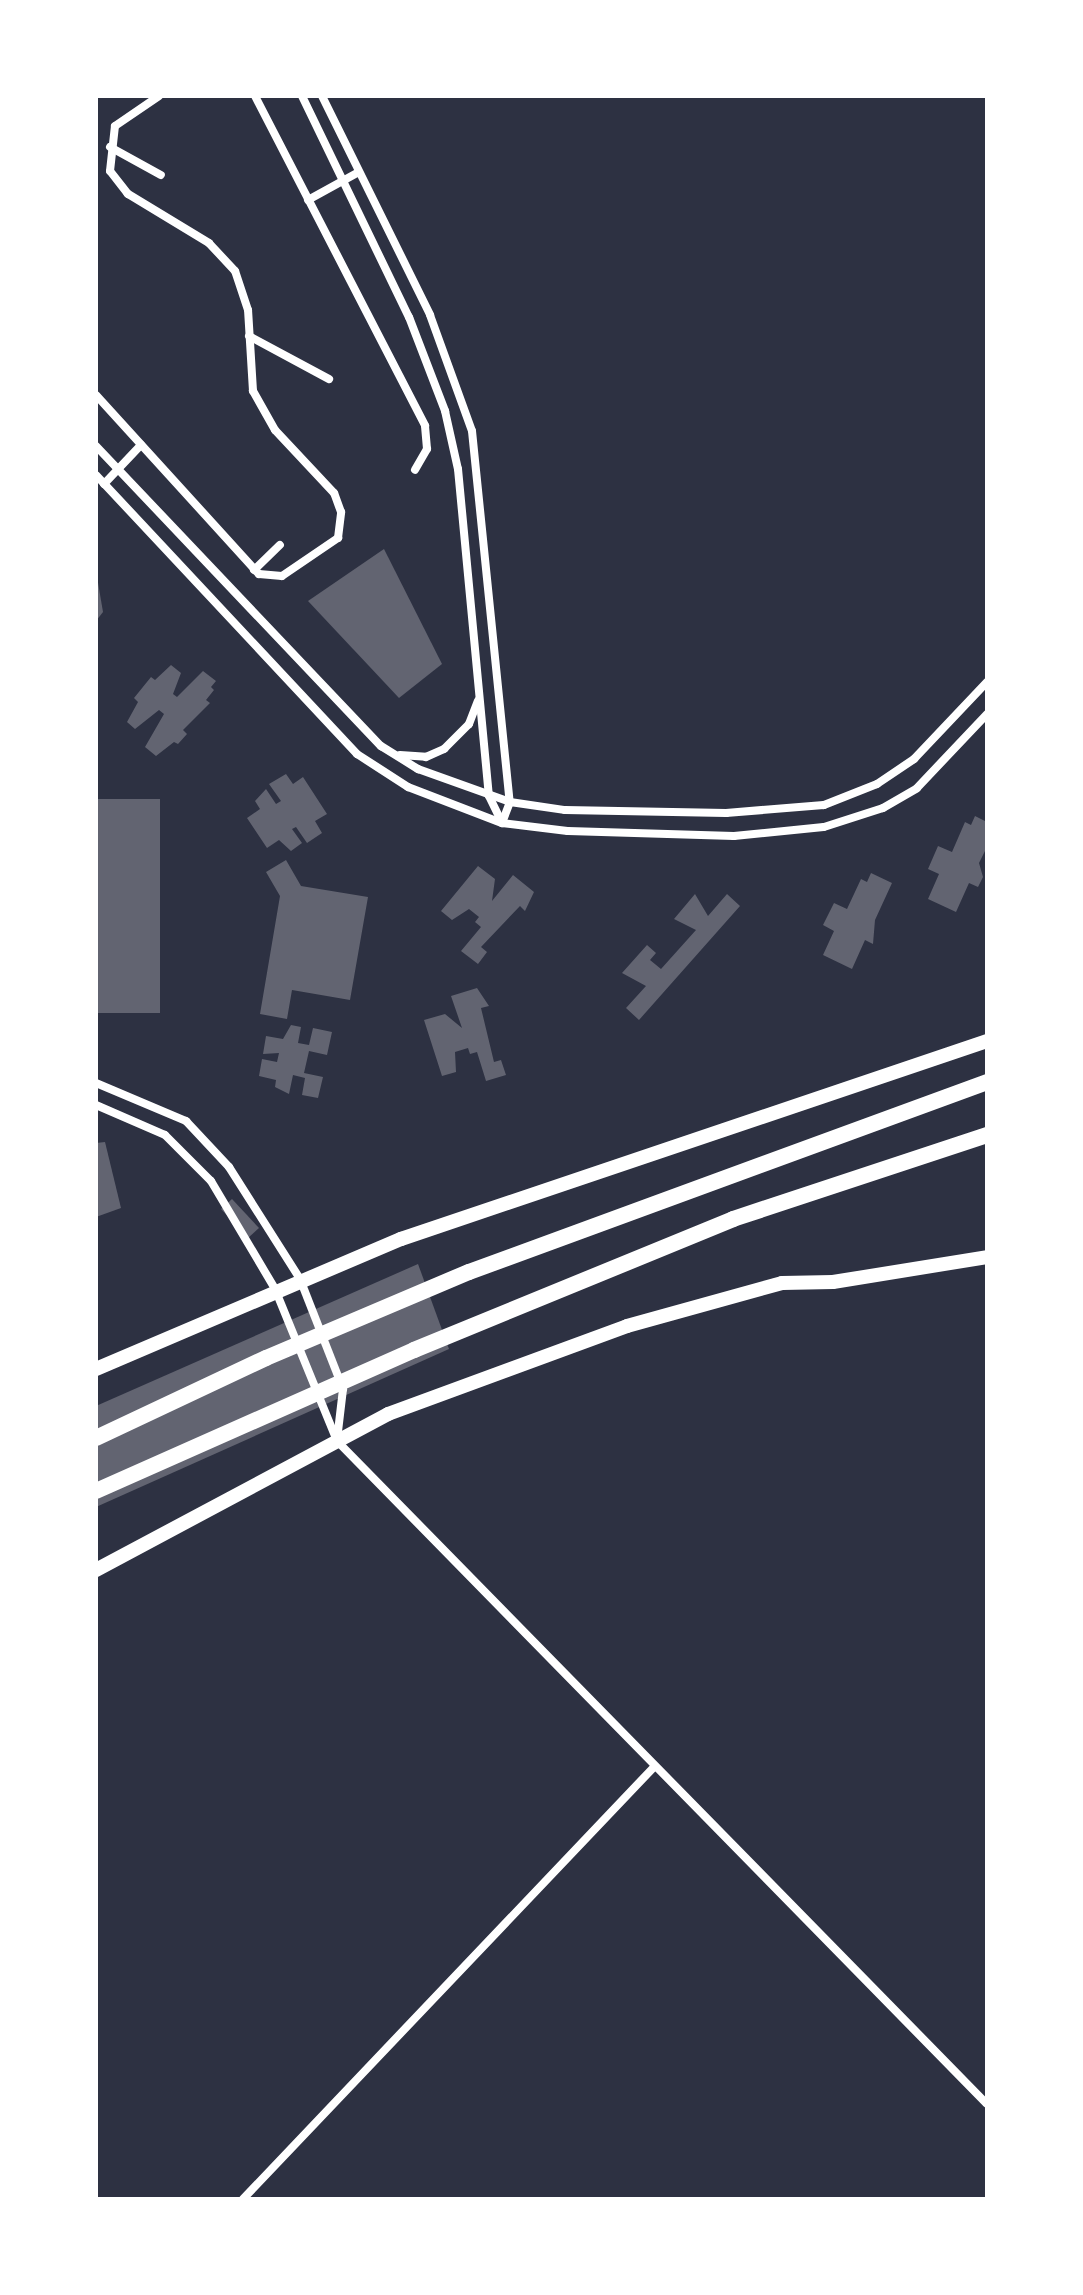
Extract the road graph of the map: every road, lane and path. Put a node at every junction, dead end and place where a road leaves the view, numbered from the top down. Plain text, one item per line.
1 (159, 96) edge
2 (255, 96) edge
3 (302, 96) edge
4 (322, 96) edge
5 (110, 147) junction
6 (359, 172) junction
7 (161, 175) dead end
8 (343, 181) junction
9 (308, 200) junction
10 (249, 336) junction
11 (329, 379) dead end
12 (96, 395) edge
13 (141, 445) junction
14 (96, 446) edge
15 (415, 470) dead end
16 (119, 471) junction
17 (96, 475) edge
18 (104, 484) junction
19 (280, 545) dead end
20 (254, 570) junction
21 (987, 682) edge
22 (479, 688) junction
23 (987, 714) edge
24 (381, 746) junction
25 (489, 796) junction
26 (510, 802) junction
27 (502, 823) junction
28 (987, 1041) edge
29 (987, 1082) edge
30 (96, 1083) edge
31 (96, 1105) edge
32 (987, 1135) edge
33 (987, 1257) edge
34 (300, 1279) junction
35 (275, 1289) junction
36 (96, 1369) edge
37 (96, 1438) edge
38 (337, 1441) junction
39 (96, 1491) edge
40 (96, 1570) edge
41 (654, 1767) junction
42 (987, 2104) edge
43 (243, 2199) edge

1 - 5 street
2 - 9 street
3 - 8 street
4 - 6 street
5 - 7 street
5 - 10 street
6 - 8 street
6 - 26 street
8 - 9 street
8 - 22 street
9 - 15 street
10 - 11 street
10 - 20 street
12 - 13 street
13 - 16 street
13 - 20 street
14 - 16 street
16 - 18 street
16 - 24 street
17 - 18 street
18 - 27 street
19 - 20 street
21 - 26 street
22 - 24 street
22 - 25 street
23 - 27 street
24 - 25 street
25 - 26 street
25 - 27 street
26 - 27 street
28 - 34 main road
29 - 37 highway
30 - 34 street
31 - 35 street
32 - 39 highway
33 - 38 main road
34 - 35 main road
34 - 38 street
35 - 36 main road
35 - 38 street
38 - 40 main road
38 - 41 street
41 - 42 street
41 - 43 street

